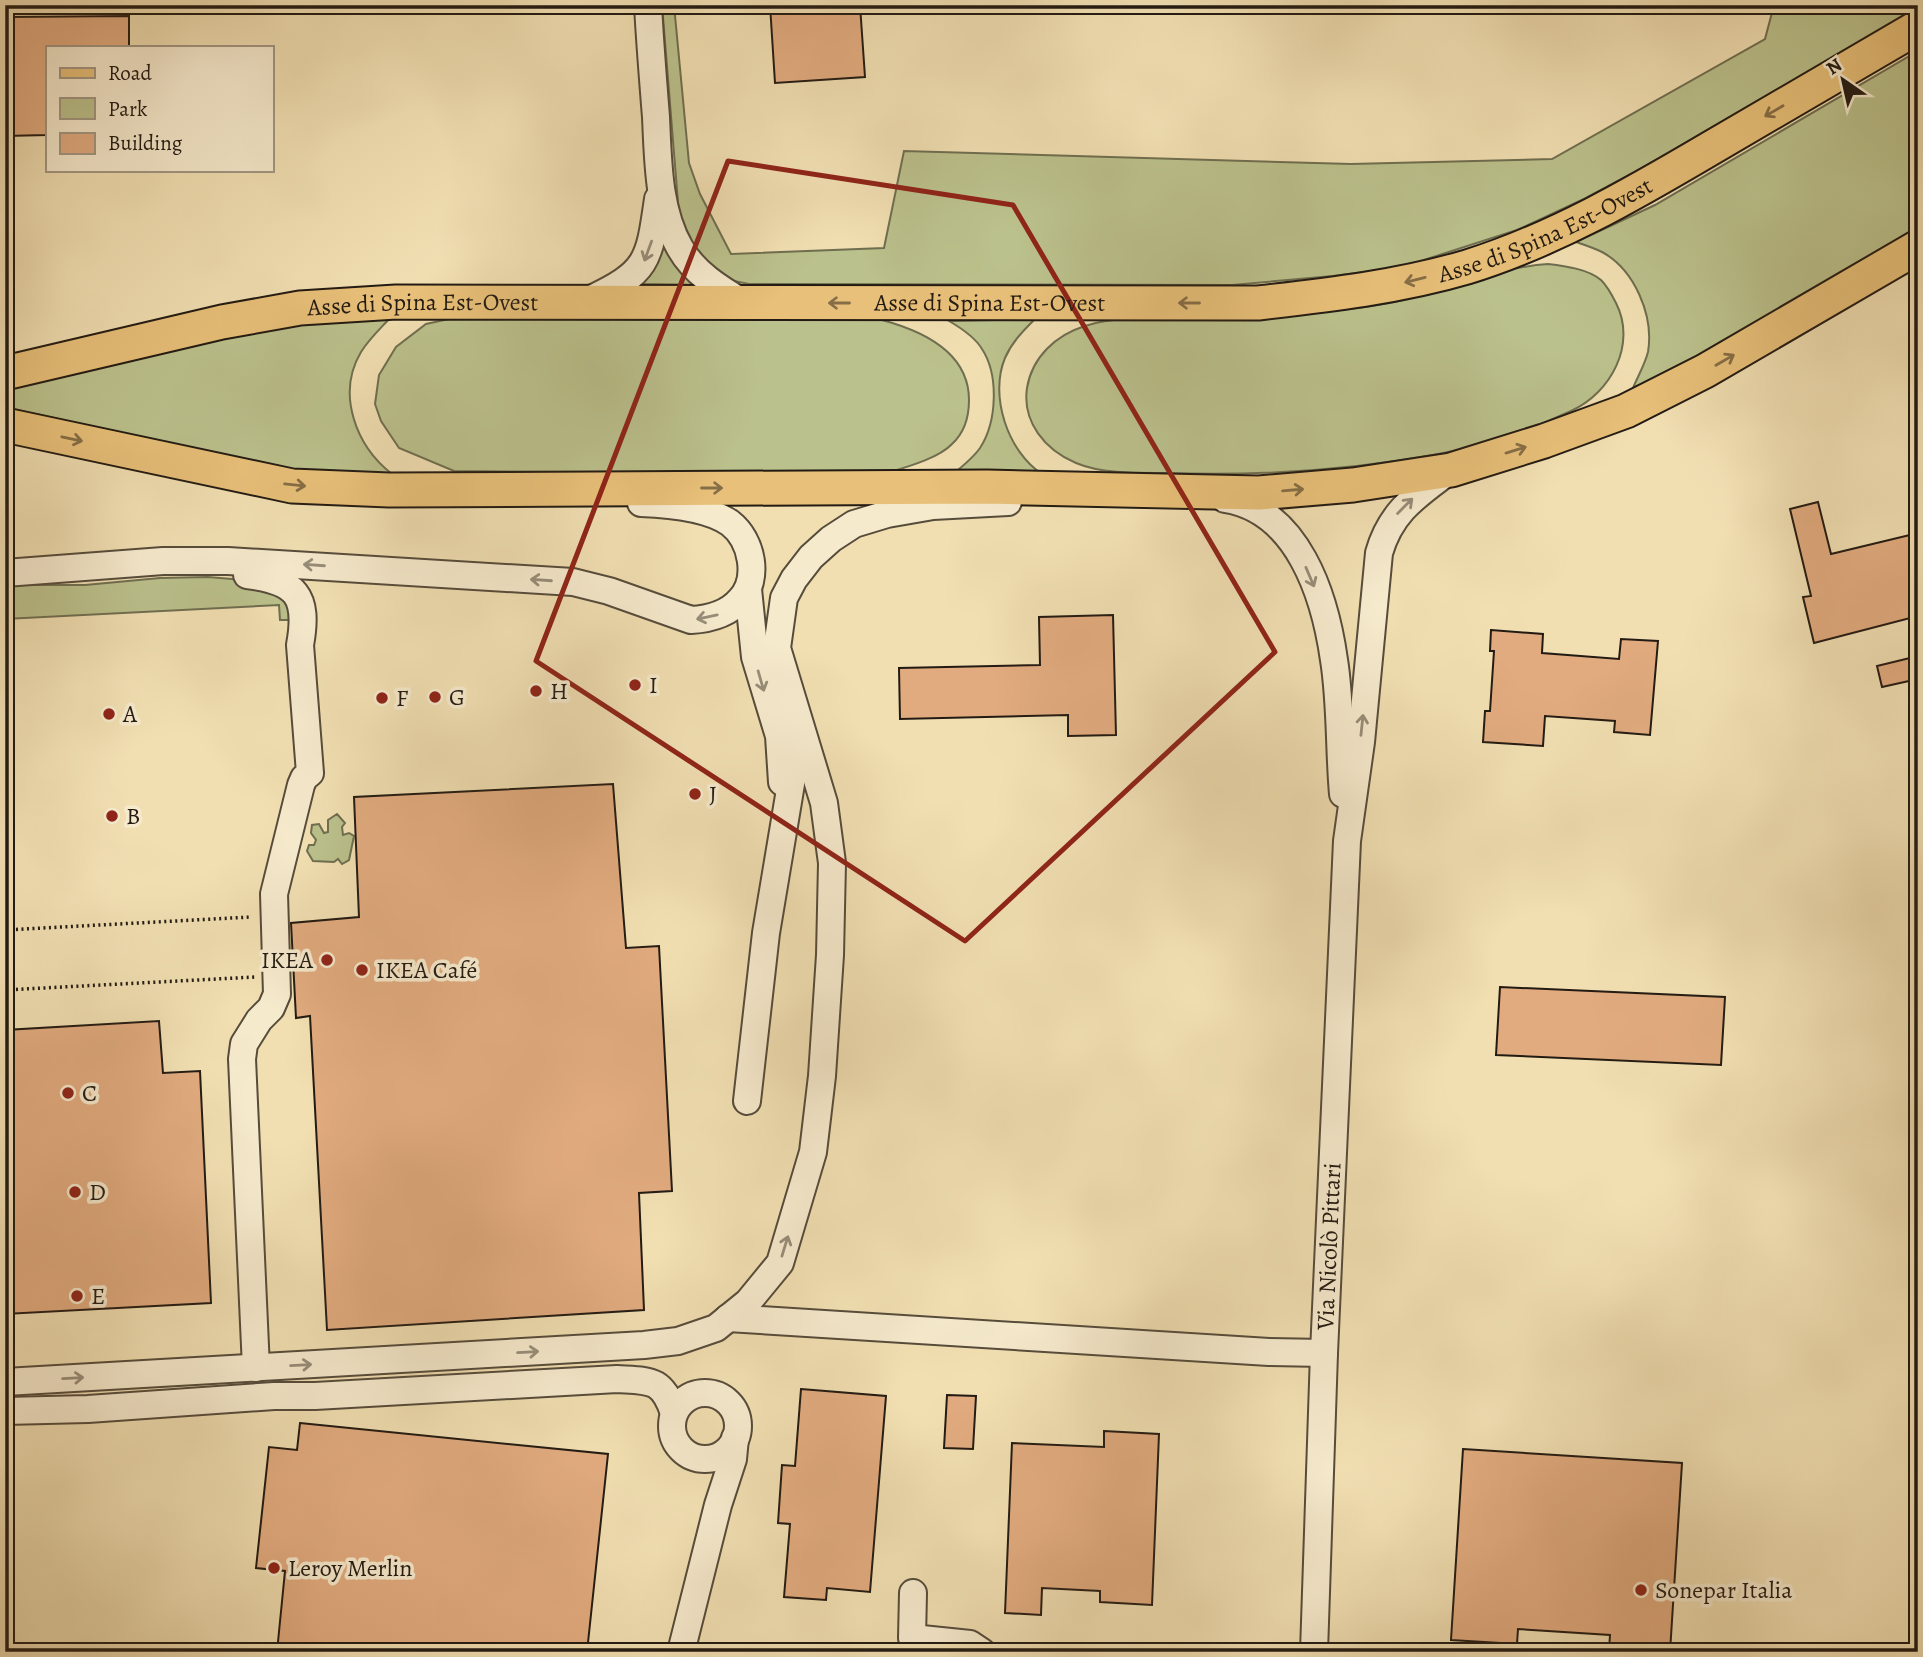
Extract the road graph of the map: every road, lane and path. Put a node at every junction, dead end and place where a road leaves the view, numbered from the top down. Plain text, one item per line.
1 (648, 5) edge
2 (1918, 27) edge
3 (660, 184) junction
4 (1918, 247) edge
5 (744, 303) junction
6 (581, 304) junction
7 (5, 373) edge
8 (5, 425) edge
9 (1451, 470) junction
10 (473, 489) junction
11 (1127, 490) junction
12 (1182, 492) junction
13 (9, 573) edge
14 (748, 589) junction
15 (800, 724) junction
16 (780, 840) junction
17 (1347, 841) junction
18 (261, 917) dead end
19 (5, 930) edge
20 (264, 976) dead end
21 (5, 990) edge
22 (747, 1101) dead end
23 (768, 1278) junction
24 (728, 1318) junction
25 (789, 1321) junction
26 (1324, 1353) junction
27 (256, 1368) junction
28 (617, 1379) junction
29 (5, 1382) edge
30 (699, 1393) junction
31 (5, 1411) edge
32 (674, 1413) junction
33 (735, 1438) junction
34 (687, 1453) junction
35 (718, 1505) junction
36 (913, 1593) dead end
37 (681, 1652) edge
38 (982, 1652) edge
39 (1314, 1652) edge

1 - 3 street
2 -> 5 main road, Asse di Spina Est-Ovest
3 - 5 street
3 -> 6 street
9 -> 4 main road
5 - 6 main road, Asse di Spina Est-Ovest
6 - 7 main road, Asse di Spina Est-Ovest
8 -> 10 main road
12 -> 9 main road
17 -> 9 street
10 -> 11 main road
10 - 14 street
11 - 12 main road
11 - 15 street
12 -> 17 street
14 -> 13 street
13 - 27 street
14 -> 16 street
15 - 16 street
23 -> 15 street
16 - 22 street
17 - 26 street, Via Nicolò Pittari
18 - 19 path
20 - 21 path
23 - 24 street
23 - 25 street
24 - 25 street
27 -> 24 street
25 - 26 street
26 - 39 street, Via Nicolò Pittari
29 -> 27 street
28 - 30 street
28 - 31 street
28 - 32 street
30 - 32 street
30 - 33 street
32 - 34 street
33 - 34 street
33 - 35 street
34 - 35 street
35 - 37 street
36 - 38 street

